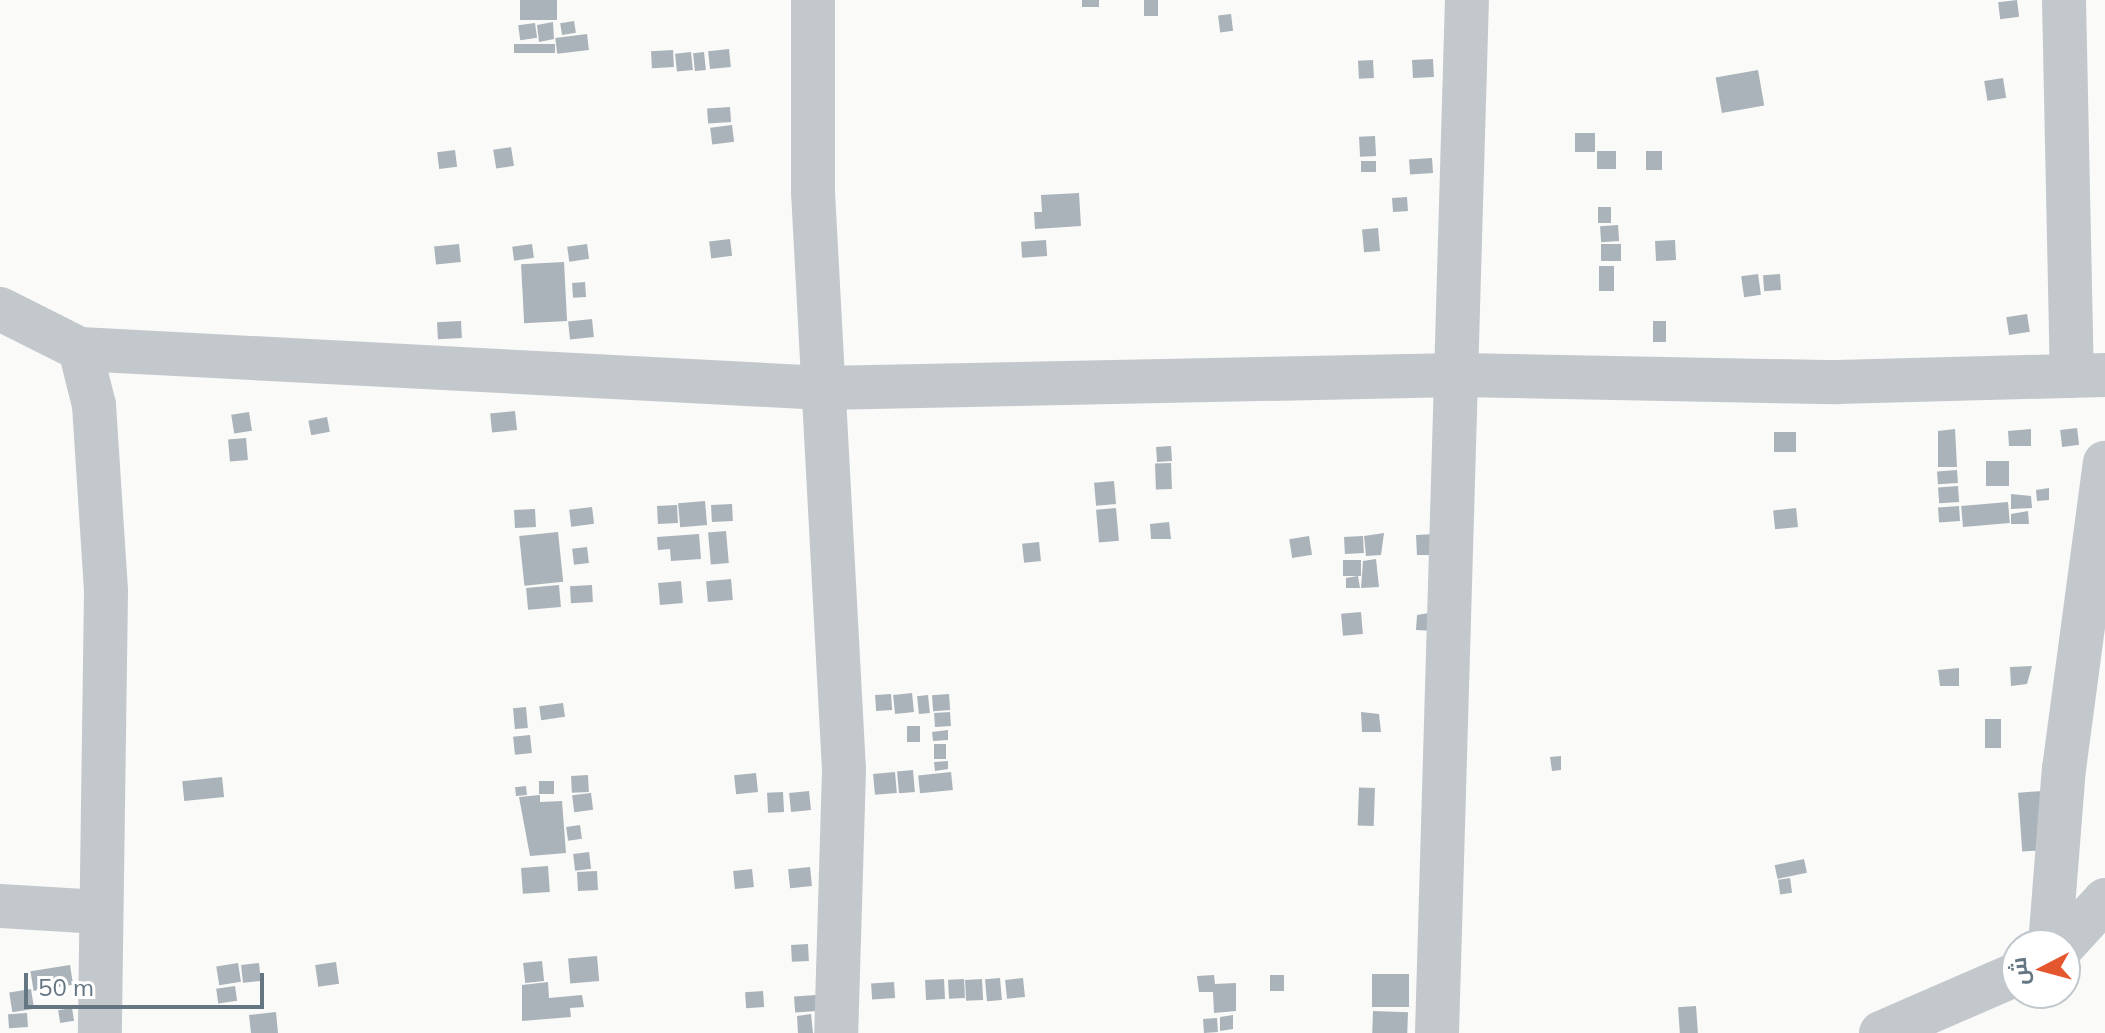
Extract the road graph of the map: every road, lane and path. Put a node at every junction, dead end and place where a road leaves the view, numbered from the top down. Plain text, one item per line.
1 (813, 0) edge
2 (1467, 0) edge
3 (2064, 0) edge
4 (0, 309) edge
5 (80, 349) junction
6 (1459, 375) junction
7 (2088, 376) edge
8 (823, 388) junction
9 (2105, 463) edge
10 (2105, 900) edge
11 (0, 906) edge
12 (100, 912) junction
13 (2051, 929) edge
14 (2079, 929) edge
15 (2001, 981) edge
16 (100, 1033) edge
17 (836, 1033) edge
18 (1437, 1033) edge
19 (1881, 1033) edge

1 - 8 street
2 - 6 street
3 - 7 street
4 - 5 street
5 - 8 street
5 - 12 street
6 - 7 street
6 - 8 street
6 - 18 street
8 - 17 street
9 - 13 street
10 - 14 street
11 - 12 street
12 - 16 street
15 - 19 street

